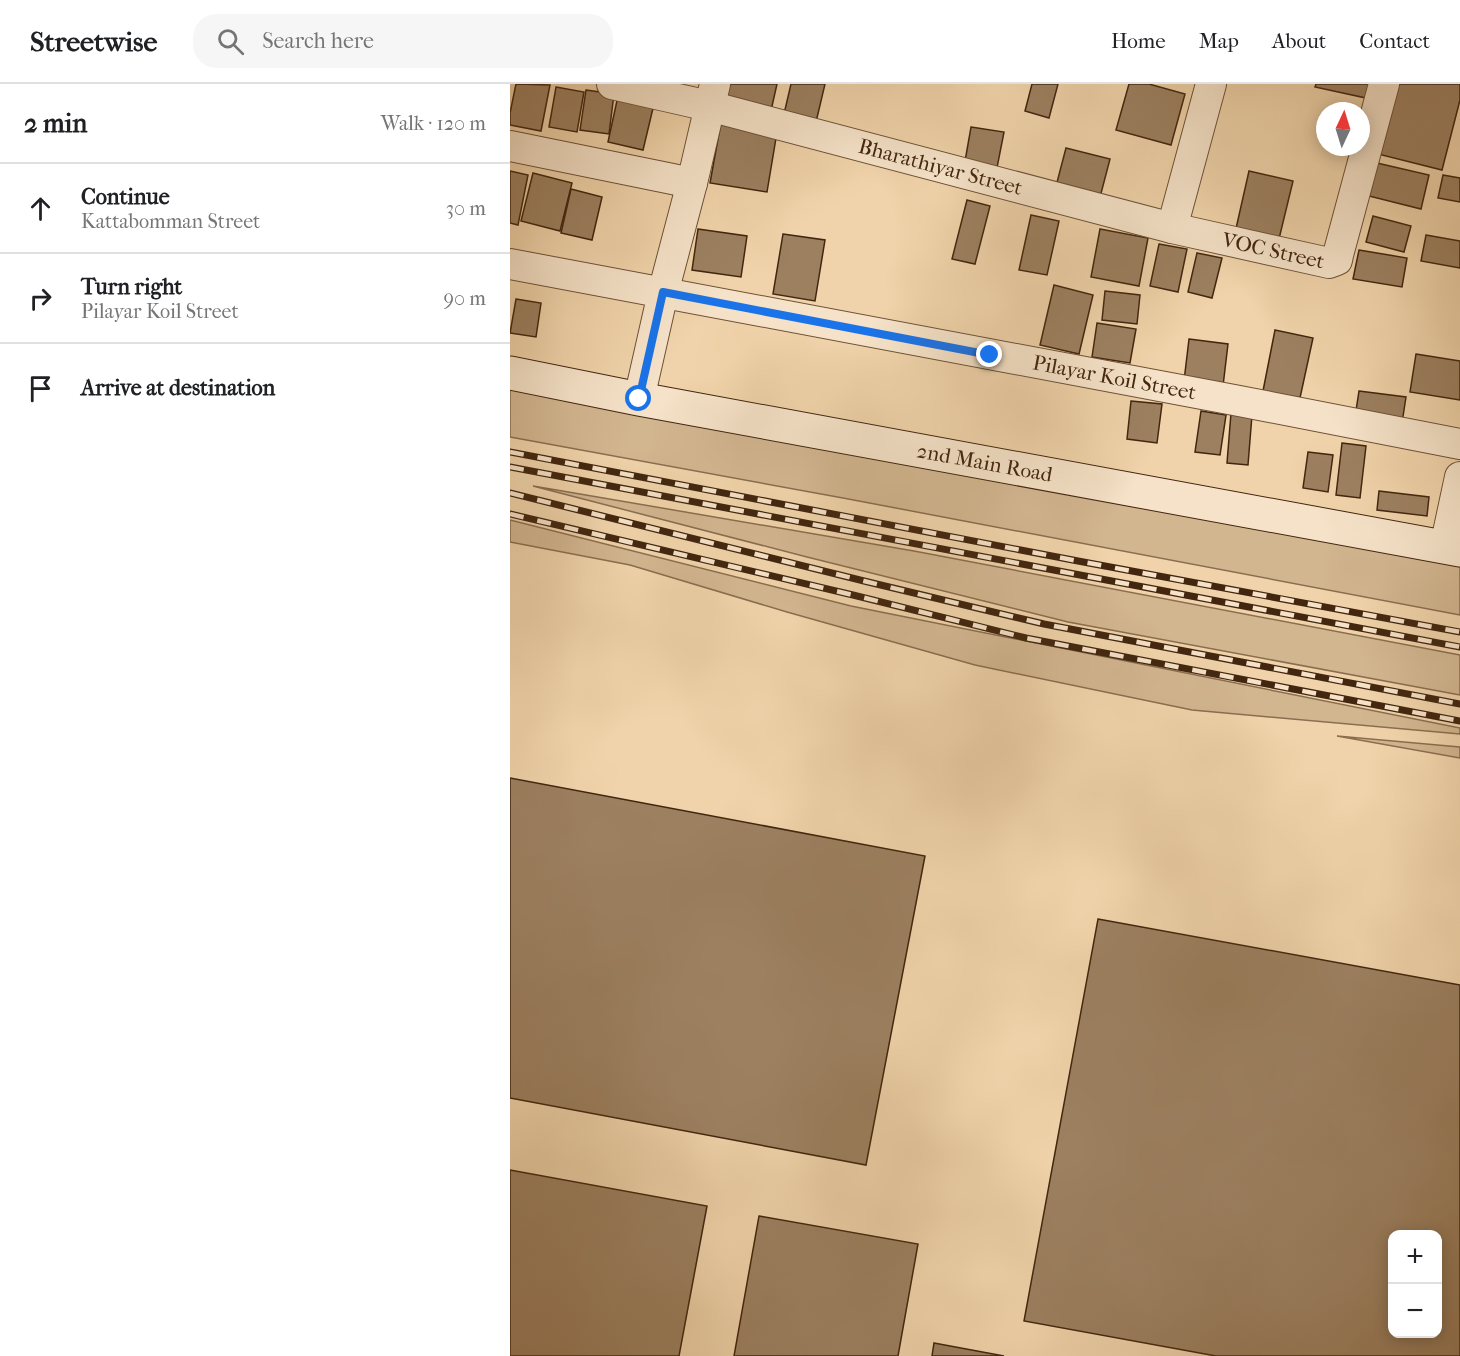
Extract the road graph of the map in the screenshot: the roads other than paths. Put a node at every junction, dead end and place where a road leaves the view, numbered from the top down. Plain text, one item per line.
1 (612, 84) edge
2 (1211, 84) edge
3 (1384, 84) edge
4 (712, 95) edge
5 (510, 146) edge
6 (692, 183) junction
7 (1172, 228) junction
8 (510, 264) edge
9 (663, 292) junction
10 (510, 373) edge
11 (639, 399) junction
12 (1460, 444) edge
13 (1460, 477) edge
14 (1452, 549) edge

1 - 4 street, Bharathiyar Street
2 - 7 street
3 - 7 street, VOC Street
4 - 6 street
4 - 7 street, Bharathiyar Street
5 - 6 street
6 - 9 street
8 - 9 street, Pilayar Koil Street
9 - 11 street
9 - 12 street, Pilayar Koil Street
10 - 11 street, 2nd Main Road
11 - 14 street, 2nd Main Road
13 - 14 street

